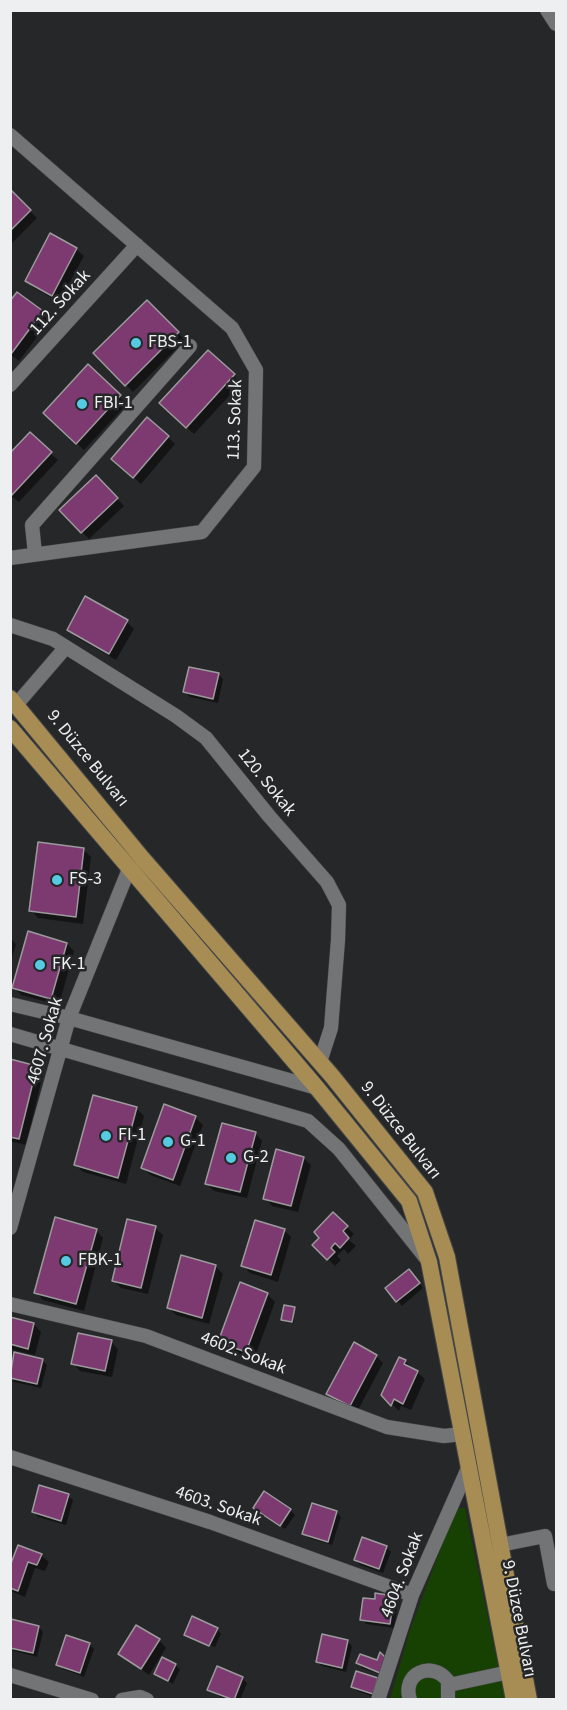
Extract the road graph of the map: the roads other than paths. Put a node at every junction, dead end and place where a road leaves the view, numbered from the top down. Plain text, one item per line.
1 (547, 10) edge
2 (556, 24) edge
3 (10, 135) edge
4 (137, 245) junction
5 (190, 346) dead end
6 (10, 385) edge
7 (35, 554) junction
8 (10, 558) edge
9 (10, 625) edge
10 (66, 647) junction
11 (13, 701) edge
12 (10, 728) edge
13 (129, 869) junction
14 (10, 1004) edge
15 (69, 1018) junction
16 (10, 1034) edge
17 (62, 1048) junction
18 (320, 1062) junction
19 (317, 1088) junction
20 (10, 1228) edge
21 (429, 1262) junction
22 (10, 1304) edge
23 (462, 1434) junction
24 (10, 1457) edge
25 (469, 1466) junction
26 (500, 1545) junction
27 (554, 1584) dead end
28 (412, 1595) junction
29 (509, 1672) junction
30 (386, 1673) junction
31 (10, 1675) edge
32 (409, 1683) junction
33 (449, 1685) junction
34 (92, 1700) edge
35 (123, 1700) edge
36 (147, 1700) edge
37 (378, 1700) edge
38 (410, 1700) edge
39 (448, 1700) edge
40 (514, 1700) edge
41 (529, 1700) edge

1 - 2 street
3 - 4 street, 113. Sokak
4 - 6 street, 112. Sokak
4 - 7 street, 113. Sokak
5 - 7 street
7 - 8 street, 113. Sokak
9 - 10 street, 120. Sokak
10 - 11 street
10 - 18 street, 120. Sokak
11 - 18 main road, 9. Düzce Bulvarı
12 - 13 main road, 9. Düzce Bulvarı
13 - 15 street, 4607. Sokak
13 - 19 main road, 9. Düzce Bulvarı
14 - 15 street
15 - 17 street, 4607. Sokak
15 - 19 street
16 - 17 street
17 - 20 street, 4607. Sokak
17 - 21 street
18 - 26 main road, 9. Düzce Bulvarı
19 - 21 main road, 9. Düzce Bulvarı
21 - 23 main road, 9. Düzce Bulvarı
22 - 23 street, 4602. Sokak
23 - 25 main road, 9. Düzce Bulvarı
24 - 28 street, 4603. Sokak
25 - 28 street, 4604. Sokak
25 - 29 main road, 9. Düzce Bulvarı
26 - 27 street
26 - 41 main road, 9. Düzce Bulvarı
28 - 30 street, 4604. Sokak
29 - 33 street
29 - 40 main road, 9. Düzce Bulvarı
30 - 32 street
30 - 37 street, 4604. Sokak
31 - 34 street
32 - 33 street
32 - 38 street
33 - 39 street
35 - 36 street

